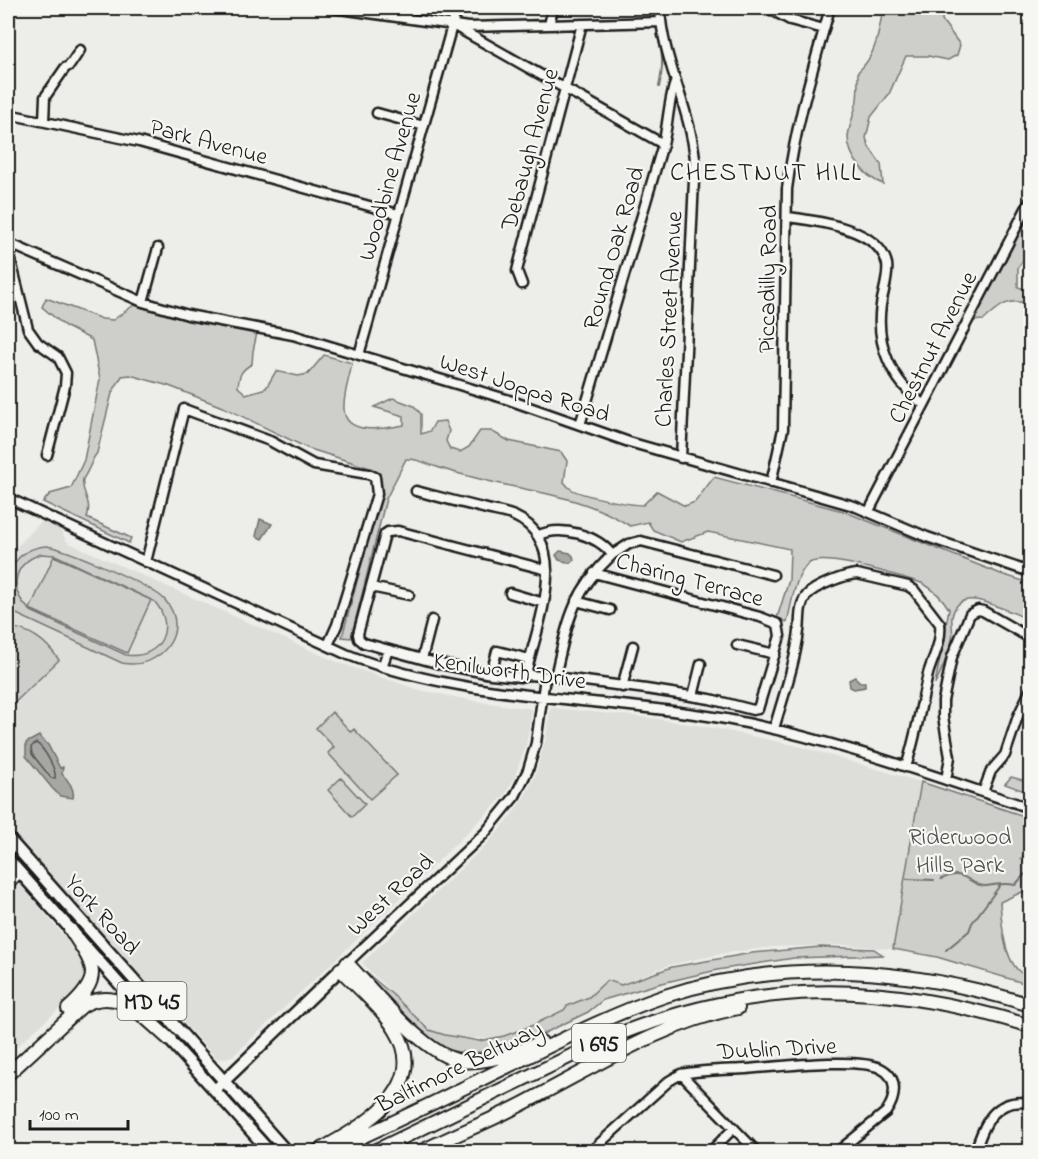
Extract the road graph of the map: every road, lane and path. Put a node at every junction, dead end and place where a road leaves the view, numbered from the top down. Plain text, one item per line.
1 (333, 8) edge
2 (457, 8) edge
3 (553, 8) edge
4 (660, 8) edge
5 (768, 8) edge
6 (830, 8) edge
7 (661, 22) junction
8 (582, 24) junction
9 (549, 25) junction
10 (452, 26) junction
11 (824, 29) junction
12 (80, 50) dead end
13 (676, 81) junction
14 (566, 89) junction
15 (377, 113) dead end
16 (8, 114) edge
17 (44, 122) junction
18 (424, 126) junction
19 (663, 144) junction
20 (1030, 201) edge
21 (398, 214) junction
22 (788, 217) junction
23 (8, 243) edge
24 (158, 248) dead end
25 (8, 249) edge
26 (522, 284) dead end
27 (143, 302) junction
28 (359, 355) junction
29 (924, 405) junction
30 (580, 425) junction
31 (47, 455) dead end
32 (681, 458) junction
33 (771, 483) junction
34 (416, 491) dead end
35 (8, 498) edge
36 (869, 511) junction
37 (539, 535) junction
38 (612, 555) junction
39 (146, 562) junction
40 (547, 570) junction
41 (1030, 572) edge
42 (594, 573) junction
43 (773, 575) dead end
44 (371, 587) junction
45 (510, 593) dead end
46 (409, 595) dead end
47 (576, 601) junction
48 (544, 603) junction
49 (610, 610) dead end
50 (432, 620) dead end
51 (1030, 638) edge
52 (328, 645) junction
53 (737, 645) dead end
54 (633, 646) dead end
55 (388, 650) junction
56 (774, 654) junction
57 (422, 659) junction
58 (529, 659) junction
59 (701, 664) dead end
60 (382, 667) junction
61 (491, 674) junction
62 (528, 675) junction
63 (545, 677) junction
64 (555, 677) junction
65 (622, 687) junction
66 (1030, 691) edge
67 (542, 696) junction
68 (693, 696) junction
69 (728, 703) junction
70 (724, 719) junction
71 (774, 729) junction
72 (906, 767) junction
73 (946, 780) junction
74 (983, 792) junction
75 (1030, 808) edge
76 (8, 838) edge
77 (8, 858) edge
78 (20, 873) junction
79 (8, 885) edge
80 (70, 929) junction
81 (344, 966) junction
82 (119, 984) junction
83 (843, 992) junction
84 (666, 996) junction
85 (1030, 1005) edge
86 (167, 1017) junction
87 (1030, 1026) edge
88 (170, 1041) junction
89 (8, 1064) edge
90 (8, 1074) edge
91 (681, 1074) junction
92 (223, 1082) junction
93 (214, 1090) junction
94 (1030, 1103) edge
95 (734, 1128) junction
96 (469, 1130) junction
97 (266, 1148) edge
98 (841, 1150) edge
99 (287, 1152) edge
100 (316, 1152) edge
101 (328, 1152) edge
102 (373, 1152) edge
103 (420, 1152) edge
104 (439, 1152) edge
105 (590, 1152) edge
106 (710, 1152) edge
107 (757, 1152) edge
108 (975, 1152) edge

1 - 10 street
2 - 10 street, Woodbine Avenue
3 - 9 street
4 - 7 street, Charles Street Avenue
5 - 11 street
6 - 11 street, Piccadilly Road
7 - 8 street
7 - 13 street, Charles Street Avenue
8 - 9 street
8 - 14 street, Debaugh Avenue
9 - 10 street
10 - 14 street
10 - 18 street, Woodbine Avenue
11 - 22 street, Piccadilly Road
12 - 17 street
13 - 19 street, Round Oak Road
13 - 32 street, Charles Street Avenue
14 - 19 street
14 - 26 street, Debaugh Avenue
15 - 18 street
16 - 17 street, Park Avenue
17 - 21 street, Park Avenue
18 - 21 street, Woodbine Avenue
19 - 30 street, Round Oak Road
20 - 29 street, Chestnut Avenue
21 - 28 street, Woodbine Avenue
22 - 29 street
22 - 33 street, Piccadilly Road
23 - 27 street, West Joppa Road
24 - 27 street
25 - 31 street
27 - 28 street, West Joppa Road
28 - 30 street, West Joppa Road
29 - 36 street, Chestnut Avenue
30 - 32 street, West Joppa Road
32 - 33 street, West Joppa Road
33 - 36 street, West Joppa Road
34 - 37 street
35 - 39 street, Kenilworth Drive
36 - 41 street, West Joppa Road
37 - 38 street
37 - 40 street
38 - 42 street
38 - 43 street
39 - 52 street, Kenilworth Drive
39 - 52 street
40 - 44 street
40 - 48 street
42 - 47 street
42 - 56 street, Charing Terrace
44 - 46 street
44 - 55 street
45 - 48 street
47 - 49 street
47 - 64 street
48 - 58 street
50 - 57 street
51 - 73 street
52 - 60 street, Kenilworth Drive
53 - 56 street
54 - 65 street
55 - 57 street
55 - 60 street
56 - 69 street
57 - 61 street
58 - 61 street
58 - 62 street
59 - 68 street
60 - 67 street, Kenilworth Drive
61 - 62 street
62 - 63 street
63 - 64 street
63 - 67 street, West Road
64 - 65 street
65 - 68 street
66 - 74 street
67 - 70 street, Kenilworth Drive
67 - 81 street, West Road
68 - 69 street
69 - 70 street
70 - 71 street, Kenilworth Drive
71 - 72 street, Kenilworth Drive
71 - 72 street
72 - 73 street, Kenilworth Drive
73 - 74 street, Kenilworth Drive
74 - 75 street, Kenilworth Drive
76 - 86 main road, York Road / MD 45
77 - 78 main road, York Road / MD 45
78 - 79 street
78 - 80 main road, York Road / MD 45
80 - 82 main road, York Road / MD 45
80 - 89 highway
81 - 84 highway
81 - 92 main road, West Road
81 - 100 highway
82 - 86 main road
82 - 88 main road, York Road / MD 45
83 - 87 highway, Baltimore Beltway / I 695
83 - 96 highway
83 - 102 highway, Baltimore Beltway / I 695
84 - 85 highway, Baltimore Beltway / I 695
84 - 101 highway, Baltimore Beltway / I 695
86 - 92 main road, York Road / MD 45
88 - 90 highway
88 - 93 main road, York Road / MD 45
91 - 95 street
91 - 98 street, Dublin Drive
91 - 105 street
92 - 93 main road, West Road
92 - 99 main road, York Road / MD 45
93 - 97 main road, York Road / MD 45
94 - 108 street
95 - 106 street
95 - 107 street
96 - 103 highway
96 - 104 highway

